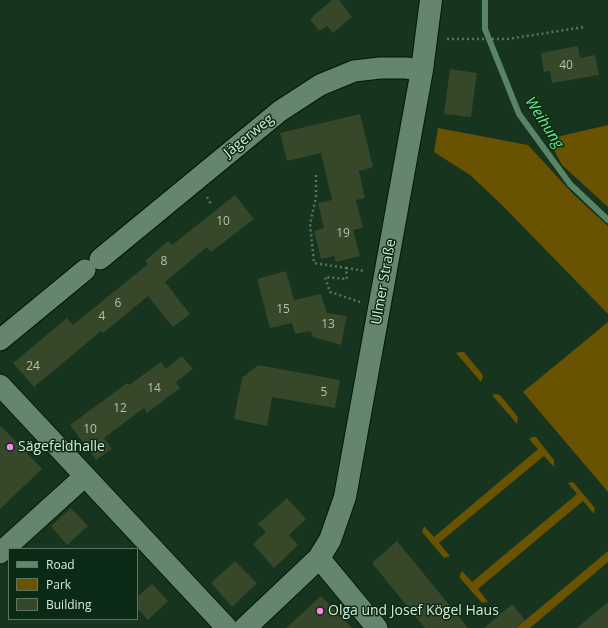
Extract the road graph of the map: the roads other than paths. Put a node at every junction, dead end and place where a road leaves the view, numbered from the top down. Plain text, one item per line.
1 (431, 0) edge
2 (422, 70) junction
3 (0, 340) edge
4 (0, 385) edge
5 (85, 476) junction
6 (0, 553) edge
7 (319, 558) junction
8 (227, 628) edge
9 (245, 628) edge
10 (377, 628) edge

1 - 2 main road, Ulmer Straße
2 - 3 street, Jägerweg
2 - 7 main road, Ulmer Straße
4 - 5 street
5 - 6 street
5 - 8 street
7 - 9 main road, Ulmer Straße
7 - 10 street

